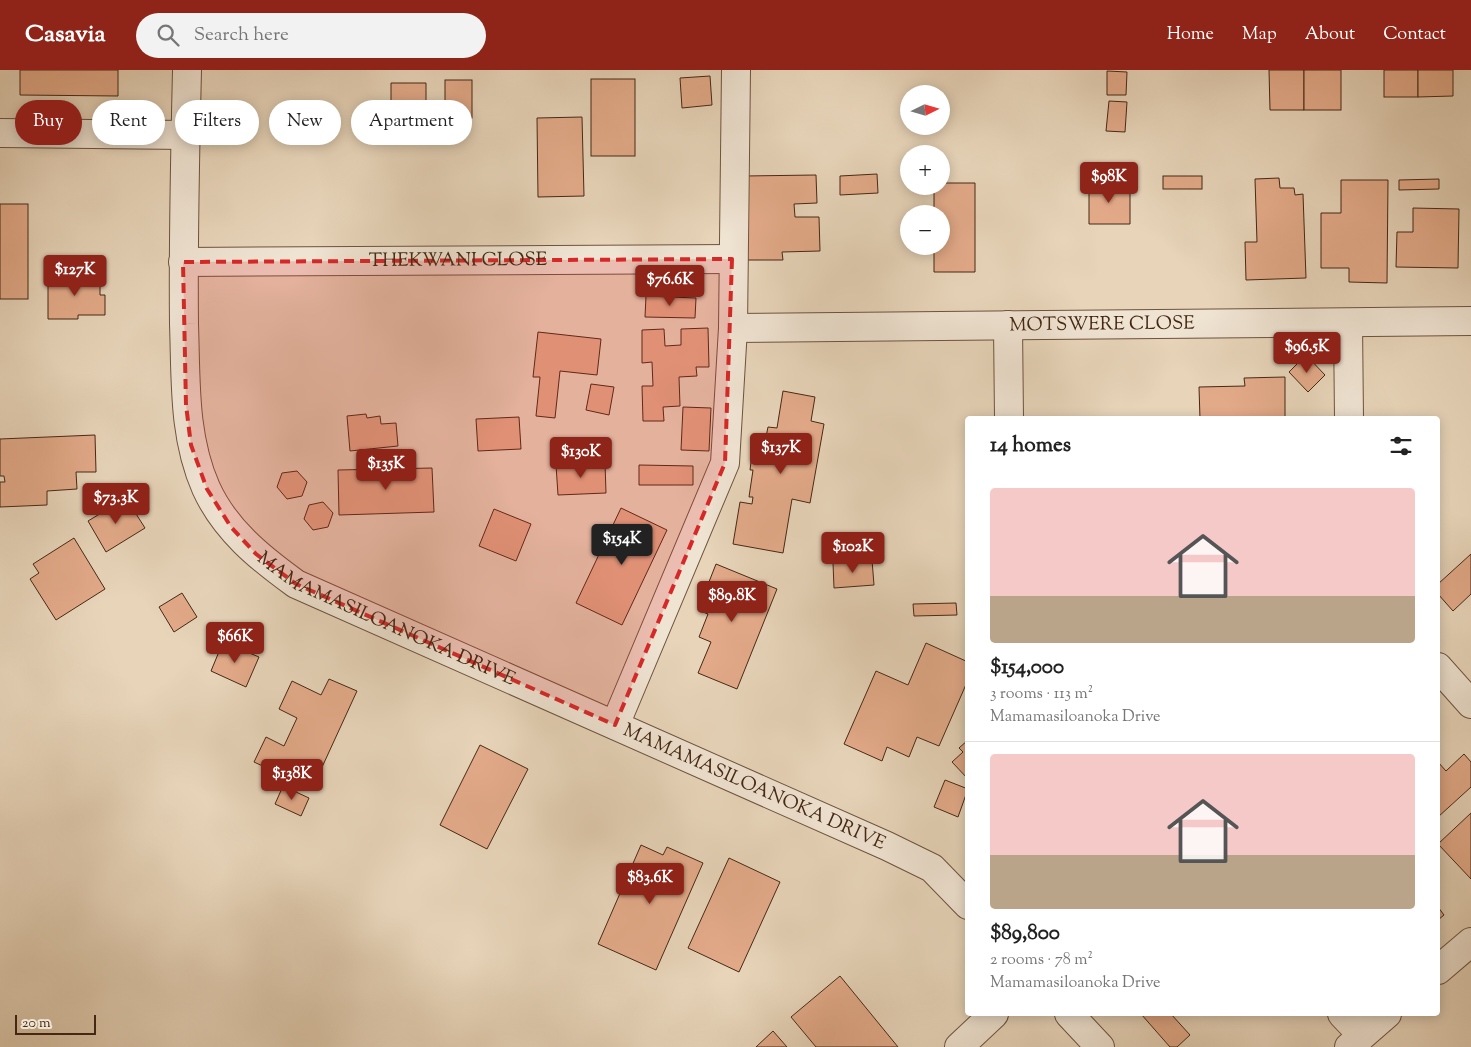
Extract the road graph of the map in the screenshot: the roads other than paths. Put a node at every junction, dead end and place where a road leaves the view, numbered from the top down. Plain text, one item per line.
1 (187, 70) edge
2 (736, 70) edge
3 (187, 100) edge
4 (0, 133) edge
5 (175, 135) edge
6 (186, 145) edge
7 (732, 258) junction
8 (183, 262) junction
9 (1471, 321) edge
10 (1348, 323) junction
11 (1008, 325) junction
12 (732, 328) junction
13 (1009, 416) edge
14 (1349, 416) edge
15 (1440, 669) edge
16 (1471, 704) edge
17 (616, 725) junction
18 (965, 901) edge
19 (1471, 942) edge
20 (1440, 968) edge
21 (992, 1016) edge
22 (1071, 1016) edge
23 (1343, 1016) edge
24 (1384, 1016) edge
25 (1355, 1041) edge
26 (959, 1047) edge
27 (1100, 1047) edge

1 - 3 street, MAMAMASILOANOKA DRIVE
2 - 7 street
4 - 5 street
6 - 8 street, MAMAMASILOANOKA DRIVE
7 - 8 street, THEKWANI CLOSE
7 - 12 street
8 - 17 street, MAMAMASILOANOKA DRIVE
9 - 10 street, MOTSWERE CLOSE
10 - 11 street, MOTSWERE CLOSE
10 - 14 street
11 - 12 street, MOTSWERE CLOSE
11 - 13 street
12 - 17 street
15 - 16 street
17 - 18 street, MAMAMASILOANOKA DRIVE
19 - 20 street
21 - 26 street
22 - 27 street
23 - 25 street
24 - 25 street

